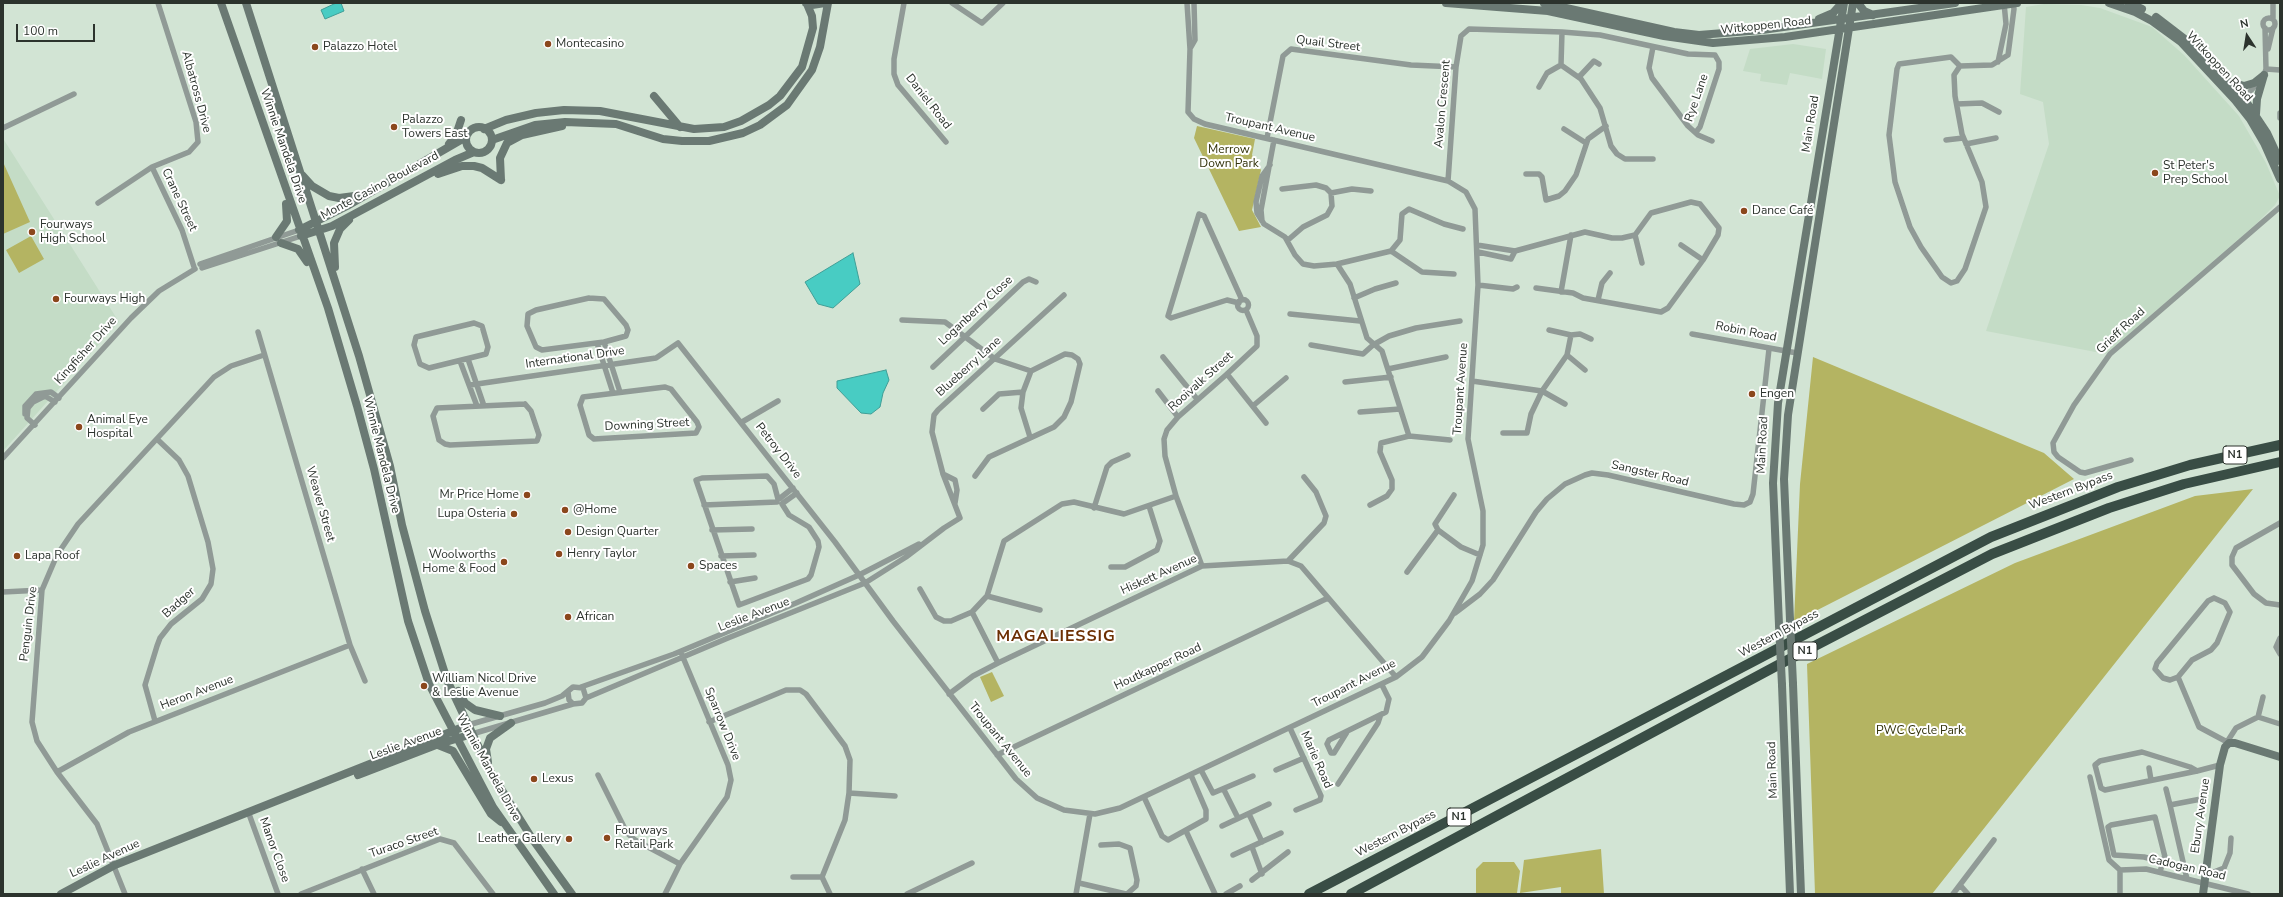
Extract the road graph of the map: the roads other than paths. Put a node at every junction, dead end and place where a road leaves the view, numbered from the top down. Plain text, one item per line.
1 (158, 3) edge
2 (221, 3) edge
3 (246, 3) edge
4 (806, 3) edge
5 (825, 3) edge
6 (828, 3) edge
7 (904, 3) edge
8 (952, 3) edge
9 (1003, 3) edge
10 (1187, 3) edge
11 (1194, 3) edge
12 (1446, 3) edge
13 (1544, 3) edge
14 (1843, 3) edge
15 (1853, 3) edge
16 (1858, 3) edge
17 (1955, 3) edge
18 (2013, 3) edge
19 (2017, 3) edge
20 (2109, 3) edge
21 (2128, 3) edge
22 (2272, 3) edge
23 (2004, 4) edge
24 (1873, 15) junction
25 (1850, 18) junction
26 (2267, 18) junction
27 (1841, 20) junction
28 (2276, 20) edge
29 (1801, 25) junction
30 (2265, 28) junction
31 (2276, 28) edge
32 (1849, 29) junction
33 (1465, 30) joint
34 (1840, 30) junction
35 (1562, 32) junction
36 (2004, 40) junction
37 (2010, 41) junction
38 (1653, 47) junction
39 (1190, 50) junction
40 (2266, 54) junction
41 (1998, 62) junction
42 (1599, 64) dead end
43 (1561, 65) junction
44 (1456, 66) junction
45 (1960, 66) junction
46 (2280, 70) edge
47 (2265, 72) junction
48 (2222, 75) junction
49 (1579, 77) junction
50 (1539, 87) dead end
51 (74, 94) dead end
52 (654, 96) dead end
53 (2243, 97) junction
54 (2235, 100) junction
55 (1957, 104) junction
56 (1999, 112) dead end
57 (2280, 113) edge
58 (2256, 114) junction
59 (2280, 118) edge
60 (461, 120) dead end
61 (586, 122) junction
62 (1606, 126) junction
63 (680, 127) junction
64 (3, 128) edge
65 (484, 128) junction
66 (1564, 129) dead end
67 (1696, 132) junction
68 (466, 137) junction
69 (1267, 138) junction
70 (1996, 138) dead end
71 (492, 140) junction
72 (1274, 140) junction
73 (1946, 140) dead end
74 (1712, 141) dead end
75 (1965, 141) junction
76 (946, 142) dead end
77 (1586, 143) junction
78 (474, 152) junction
79 (437, 154) junction
80 (1653, 159) dead end
81 (2280, 161) edge
82 (152, 167) junction
83 (299, 172) junction
84 (1526, 174) dead end
85 (2280, 178) edge
86 (418, 180) junction
87 (1448, 181) junction
88 (284, 188) junction
89 (1282, 189) dead end
90 (1371, 191) dead end
91 (368, 193) junction
92 (1331, 193) junction
93 (98, 203) dead end
94 (2280, 207) edge
95 (365, 209) junction
96 (316, 222) junction
97 (1463, 229) dead end
98 (319, 231) junction
99 (300, 233) junction
100 (1571, 235) junction
101 (1635, 235) junction
102 (278, 240) junction
103 (1288, 240) junction
104 (264, 242) junction
105 (1477, 245) junction
106 (1681, 245) dead end
107 (266, 248) junction
108 (246, 251) junction
109 (1391, 251) junction
110 (1515, 251) junction
111 (1478, 252) junction
112 (1703, 260) junction
113 (1642, 263) dead end
114 (1337, 264) junction
115 (198, 266) junction
116 (316, 273) junction
117 (1454, 274) dead end
118 (1610, 274) dead end
119 (1036, 282) dead end
120 (1396, 283) dead end
121 (1478, 285) junction
122 (1517, 286) dead end
123 (1536, 288) dead end
124 (339, 290) junction
125 (1562, 292) junction
126 (1064, 295) dead end
127 (1354, 298) junction
128 (1598, 300) junction
129 (1240, 301) junction
130 (1290, 314) dead end
131 (902, 320) dead end
132 (1360, 321) junction
133 (1460, 321) dead end
134 (1549, 330) dead end
135 (258, 332) dead end
136 (1692, 334) dead end
137 (965, 335) junction
138 (1571, 335) junction
139 (1591, 339) dead end
140 (604, 342) junction
141 (678, 342) joint
142 (597, 343) junction
143 (1311, 345) dead end
144 (1373, 345) junction
145 (1769, 348) junction
146 (1786, 351) junction
147 (1797, 353) junction
148 (264, 354) junction
149 (1567, 355) junction
150 (1163, 357) dead end
151 (1446, 357) dead end
152 (468, 359) junction
153 (995, 359) junction
154 (460, 361) junction
155 (611, 364) junction
156 (604, 365) junction
157 (933, 367) dead end
158 (1388, 369) junction
159 (1585, 370) dead end
160 (1031, 371) junction
161 (1228, 374) junction
162 (1391, 377) junction
163 (1286, 378) dead end
164 (1472, 381) junction
165 (1345, 382) dead end
166 (477, 384) junction
167 (470, 385) junction
168 (1158, 391) dead end
169 (1542, 391) junction
170 (620, 392) junction
171 (1023, 392) junction
172 (613, 393) junction
173 (1197, 399) junction
174 (57, 400) junction
175 (778, 401) dead end
176 (1565, 404) dead end
177 (1254, 405) junction
178 (477, 406) junction
179 (484, 406) junction
180 (983, 409) dead end
181 (1400, 409) junction
182 (1360, 412) dead end
183 (1178, 417) junction
184 (742, 422) junction
185 (1266, 423) dead end
186 (35, 425) junction
187 (1503, 433) dead end
188 (1409, 436) junction
189 (1030, 437) junction
190 (158, 440) junction
191 (1450, 440) dead end
192 (2280, 445) edge
193 (1128, 455) dead end
194 (3, 458) edge
195 (2131, 460) dead end
196 (2280, 462) edge
197 (974, 476) dead end
198 (1304, 477) dead end
199 (793, 488) junction
200 (797, 493) junction
201 (1454, 495) dead end
202 (1176, 496) junction
203 (780, 501) junction
204 (704, 505) junction
205 (1370, 505) dead end
206 (1149, 506) junction
207 (1094, 508) junction
208 (960, 518) joint
209 (2280, 522) edge
210 (752, 529) dead end
211 (712, 530) junction
212 (1438, 530) junction
213 (924, 542) junction
214 (754, 555) dead end
215 (721, 556) junction
216 (1480, 556) junction
217 (1288, 561) junction
218 (1202, 566) junction
219 (1111, 567) dead end
220 (1407, 572) dead end
221 (859, 575) junction
222 (755, 578) dead end
223 (730, 582) junction
224 (865, 583) junction
225 (920, 589) dead end
226 (42, 590) junction
227 (3, 592) edge
228 (987, 596) junction
229 (1328, 598) junction
230 (2280, 605) edge
231 (1040, 610) dead end
232 (972, 612) junction
233 (1452, 615) junction
234 (2280, 638) edge
235 (350, 645) junction
236 (677, 652) junction
237 (2280, 654) edge
238 (438, 655) junction
239 (681, 659) junction
240 (998, 663) junction
241 (1396, 677) junction
242 (2178, 677) junction
243 (365, 681) dead end
244 (1382, 685) junction
245 (582, 687) junction
246 (568, 692) junction
247 (949, 694) junction
248 (2263, 697) dead end
249 (586, 698) junction
250 (573, 704) junction
251 (500, 716) junction
252 (1380, 716) junction
253 (2258, 717) junction
254 (155, 721) junction
255 (511, 722) junction
256 (709, 722) junction
257 (2280, 724) edge
258 (468, 725) junction
259 (1290, 728) junction
260 (1347, 732) dead end
261 (472, 734) junction
262 (454, 735) junction
263 (2228, 743) junction
264 (436, 745) junction
265 (997, 755) junction
266 (2280, 757) edge
267 (1304, 758) junction
268 (2220, 765) junction
269 (2149, 768) dead end
270 (1201, 770) junction
271 (1276, 770) dead end
272 (490, 771) junction
273 (2197, 771) junction
274 (57, 772) junction
275 (598, 775) dead end
276 (1191, 775) junction
277 (1253, 776) dead end
278 (2090, 777) dead end
279 (2151, 780) junction
280 (1338, 784) dead end
281 (2166, 789) dead end
282 (1224, 790) junction
283 (849, 793) junction
284 (294, 794) junction
285 (895, 796) dead end
286 (1144, 797) junction
287 (2201, 799) dead end
288 (1269, 804) dead end
289 (2170, 805) junction
290 (1296, 810) dead end
291 (249, 814) junction
292 (1090, 814) junction
293 (1249, 814) junction
294 (1238, 818) junction
295 (504, 823) junction
296 (1222, 826) dead end
297 (1186, 831) junction
298 (1281, 833) dead end
299 (2231, 838) dead end
300 (1994, 840) dead end
301 (1262, 842) junction
302 (1101, 845) dead end
303 (1252, 847) junction
304 (1288, 852) dead end
305 (1233, 855) dead end
306 (2163, 862) junction
307 (972, 863) dead end
308 (680, 864) junction
309 (114, 865) junction
310 (362, 869) junction
311 (2120, 870) junction
312 (2160, 872) junction
313 (1262, 874) junction
314 (793, 877) dead end
315 (822, 877) junction
316 (2187, 879) junction
317 (2205, 879) junction
318 (1252, 880) dead end
319 (1079, 883) junction
320 (1960, 884) junction
321 (1240, 886) dead end
322 (61, 894) edge
323 (125, 894) edge
324 (278, 894) edge
325 (301, 894) edge
326 (374, 894) edge
327 (493, 894) edge
328 (554, 894) edge
329 (572, 894) edge
330 (665, 894) edge
331 (830, 894) edge
332 (907, 894) edge
333 (1076, 894) edge
334 (1126, 894) edge
335 (1215, 894) edge
336 (1226, 894) edge
337 (1309, 894) edge
338 (1351, 894) edge
339 (1790, 894) edge
340 (1801, 894) edge
341 (1953, 894) edge
342 (1968, 894) edge
343 (2120, 894) edge
344 (2203, 894) edge
345 (2248, 894) edge

1 - 82 street, Albatross Drive
2 - 88 main road, Winnie Mandela Drive
3 - 83 main road, Winnie Mandela Drive
4 - 5 main road
4 - 63 main road
6 - 61 main road
7 - 76 street, Daniel Road
8 - 9 street
10 - 39 street
11 - 39 street
12 - 34 main road, Witkoppen Road
13 - 29 main road, Witkoppen Road
14 - 27 main road, Main Road
14 - 29 main road
15 - 25 main road, Main Road
16 - 24 main road
17 - 24 main road, Witkoppen Road
18 - 19 main road, Witkoppen Road
18 - 23 main road, Witkoppen Road
18 - 37 street
20 - 54 main road, Witkoppen Road
21 - 48 main road, Witkoppen Road
22 - 26 street
22 - 28 street
23 - 32 main road, Witkoppen Road
23 - 36 street
24 - 25 main road, Witkoppen Road
25 - 27 main road, Witkoppen Road
25 - 32 main road, Main Road
26 - 28 street
26 - 30 street
27 - 29 main road, Witkoppen Road
27 - 34 main road, Main Road
28 - 31 street
30 - 31 street
30 - 40 street
31 - 40 street
32 - 34 main road, Witkoppen Road
32 - 147 main road, Main Road
33 - 35 street, Rye Lane
33 - 44 street, Avalon Crescent
34 - 146 main road, Main Road
35 - 38 street, Rye Lane
35 - 43 street
36 - 37 street
36 - 41 street
37 - 41 street
38 - 67 street, Rye Lane
38 - 67 street, Rye Lane
39 - 69 street, Troupant Avenue
40 - 47 street
41 - 45 street
42 - 49 street
43 - 49 street
43 - 50 street
44 - 69 street, Quail Street
44 - 87 street, Avalon Crescent
45 - 55 street
45 - 75 street
46 - 47 street
47 - 48 main road
47 - 53 street
47 - 58 main road
48 - 53 main road, Witkoppen Road
49 - 62 street
51 - 64 street
52 - 63 main road
53 - 54 street
53 - 58 main road, Witkoppen Road
54 - 85 main road, Witkoppen Road
55 - 56 street
55 - 75 street
57 - 59 street
58 - 81 main road, Witkoppen Road
60 - 79 main road
61 - 71 main road
61 - 86 main road
62 - 77 street
62 - 80 street
63 - 65 main road
65 - 68 main road
65 - 71 main road
66 - 77 street
67 - 74 street
68 - 78 main road
68 - 79 main road, Monte Casino Boulevard
69 - 72 street, Troupant Avenue
70 - 75 street
71 - 78 main road
72 - 87 street, Troupant Avenue
72 - 103 street
73 - 75 street
77 - 84 street
78 - 86 main road, Monte Casino Boulevard
79 - 91 main road, Monte Casino Boulevard
82 - 93 street, Albatross Drive
82 - 115 street, Crane Street
83 - 91 main road
83 - 96 main road, Winnie Mandela Drive
86 - 95 main road, Monte Casino Boulevard
87 - 105 street, Troupant Avenue
88 - 99 main road, Winnie Mandela Drive
88 - 102 main road
89 - 92 street
90 - 92 street
91 - 96 main road, Monte Casino Boulevard
92 - 103 street
94 - 195 street, Grieff Road
95 - 98 main road, Monte Casino Boulevard
95 - 124 main road
96 - 98 main road, Winnie Mandela Drive
96 - 99 main road, Monte Casino Boulevard
97 - 109 street
98 - 99 main road, Monte Casino Boulevard
98 - 124 main road, Winnie Mandela Drive
99 - 102 street, Kingfisher Drive
99 - 116 main road, Winnie Mandela Drive
100 - 101 street
100 - 110 street
100 - 125 street
101 - 112 street
101 - 113 street
102 - 104 street, Kingfisher Drive
102 - 107 street, Kingfisher Drive
102 - 116 main road
103 - 114 street
104 - 107 street
104 - 108 street, Kingfisher Drive
105 - 110 street
105 - 111 street, Troupant Avenue
106 - 112 street
107 - 108 street, Kingfisher Drive
108 - 115 street, Kingfisher Drive
109 - 114 street
109 - 117 street
110 - 111 street
111 - 121 street, Troupant Avenue
112 - 128 street
114 - 127 street
115 - 174 street, Kingfisher Drive
116 - 262 main road, Winnie Mandela Drive
118 - 128 street
119 - 137 street, Loganberry Close
120 - 127 street
121 - 122 street
121 - 164 street, Troupant Avenue
123 - 125 street
124 - 238 main road, Winnie Mandela Drive
125 - 128 street
126 - 153 street, Blueberry Lane
127 - 132 street
129 - 129 street
129 - 161 street, Rooivalk Street
130 - 132 street
131 - 137 street
132 - 144 street
133 - 144 street
134 - 138 street
135 - 148 street, Weaver Street
136 - 145 street, Robin Road
137 - 153 street
137 - 157 street, Loganberry Close
138 - 139 street
138 - 149 street
140 - 142 street
140 - 142 street
140 - 155 street
141 - 155 street, International Drive
141 - 184 street, Petroy Drive
142 - 156 street
143 - 144 street
144 - 158 street
145 - 146 street, Robin Road
145 - 233 street, Sangster Road
146 - 147 street, Robin Road
146 - 339 main road, Main Road, bridge
147 - 340 main road, Main Road, bridge
148 - 190 street, Penguin Drive
148 - 235 street, Weaver Street
149 - 159 street
149 - 169 street
150 - 173 street
151 - 158 street
152 - 154 street
152 - 154 street
152 - 166 street
153 - 160 street
153 - 208 street, Blueberry Lane
154 - 167 street
155 - 156 street, International Drive
155 - 170 street
156 - 166 street, International Drive
156 - 172 street
158 - 162 street
160 - 171 street
160 - 189 street
161 - 173 street, Rooivalk Street
161 - 177 street
162 - 165 street
162 - 181 street
163 - 177 street
164 - 169 street
164 - 216 street, Troupant Avenue
166 - 167 street, International Drive
166 - 179 street
167 - 178 street
168 - 183 street
169 - 176 street
169 - 187 street
170 - 172 street, Downing Street
170 - 172 street, Downing Street
171 - 180 street
171 - 189 street
173 - 183 street, Rooivalk Street
174 - 186 street, Kingfisher Drive
174 - 186 street
175 - 184 street
177 - 185 street
178 - 179 street
178 - 179 street
181 - 182 street
181 - 188 street
183 - 202 street, Rooivalk Street
184 - 199 street, Petroy Drive
186 - 194 street, Kingfisher Drive
188 - 191 street
188 - 205 street
189 - 197 street
190 - 226 street, Penguin Drive
190 - 254 street, Badger
192 - 337 highway, Western Bypass / N1
193 - 207 street
196 - 338 highway, N1
198 - 217 street
199 - 200 street, Petroy Drive
199 - 203 street
200 - 203 street
200 - 221 street, Petroy Drive
201 - 212 street
202 - 206 street
202 - 218 street, Rooivalk Street
203 - 204 street
203 - 204 street
203 - 223 street
204 - 211 street
206 - 207 street
206 - 219 street
207 - 228 street
208 - 213 street, Leslie Avenue
209 - 230 street
210 - 211 street
211 - 215 street
212 - 216 street
212 - 220 street
213 - 221 street, Leslie Avenue
213 - 224 street, Leslie Avenue
214 - 215 street
215 - 223 street
216 - 233 street, Troupant Avenue
217 - 218 street, Hiskett Avenue
217 - 229 street
218 - 240 street, Hiskett Avenue
221 - 224 street, Troupant Avenue
221 - 236 street, Leslie Avenue
222 - 223 street
224 - 239 street, Leslie Avenue
224 - 247 street, Troupant Avenue
225 - 232 street
226 - 227 street
226 - 274 street, Penguin Drive
228 - 231 street
228 - 232 street
229 - 241 street
229 - 265 street, Houtkapper Road
232 - 240 street
233 - 241 street, Troupant Avenue
234 - 237 street
235 - 243 street, Weaver Street
235 - 254 street, Heron Avenue
236 - 239 street
236 - 245 street, Leslie Avenue
238 - 251 main road
238 - 258 main road, Winnie Mandela Drive
239 - 249 street, Leslie Avenue
239 - 256 street, Sparrow Drive
240 - 247 street, Hiskett Avenue
241 - 244 street, Troupant Avenue
242 - 242 street
242 - 263 street
244 - 252 street
244 - 259 street, Troupant Avenue
245 - 246 street
245 - 249 street
246 - 250 street
246 - 251 street, Leslie Avenue
247 - 265 street, Troupant Avenue
248 - 253 street
249 - 250 street
250 - 255 street, Leslie Avenue
251 - 258 street, Leslie Avenue
252 - 260 street
252 - 280 street
253 - 257 street
253 - 263 street
254 - 274 street, Heron Avenue
255 - 261 street, Leslie Avenue
255 - 272 main road
256 - 283 street
256 - 308 street, Sparrow Drive
258 - 261 main road, Winnie Mandela Drive
258 - 262 main road, Leslie Avenue
259 - 267 street, Marie Road
259 - 270 street, Troupant Avenue
261 - 262 main road, Leslie Avenue
261 - 272 main road, Winnie Mandela Drive
262 - 264 main road, Leslie Avenue
262 - 284 main road, Leslie Avenue
262 - 295 main road, Winnie Mandela Drive
263 - 266 main road
263 - 268 main road, Ebury Avenue
264 - 284 main road, Leslie Avenue
264 - 295 main road
265 - 292 street, Troupant Avenue
267 - 271 street
267 - 290 street, Marie Road
268 - 273 street
268 - 317 main road, Ebury Avenue
269 - 279 street
270 - 276 street, Troupant Avenue
270 - 282 street
272 - 329 main road, Winnie Mandela Drive
273 - 279 street
273 - 279 street
274 - 309 street, Penguin Drive
275 - 308 street
276 - 286 street, Troupant Avenue
276 - 297 street
277 - 282 street
278 - 311 street
281 - 289 street
282 - 294 street
283 - 285 street
283 - 315 street
284 - 291 main road, Leslie Avenue
286 - 292 street, Troupant Avenue
286 - 297 street
287 - 289 street
288 - 293 street
289 - 316 street
291 - 309 main road, Leslie Avenue
291 - 324 street, Manor Close
292 - 319 street
293 - 294 street
293 - 301 street
294 - 296 street
295 - 328 main road, Winnie Mandela Drive
297 - 335 street
298 - 301 street
299 - 317 street
300 - 320 street
301 - 303 street
302 - 334 street
303 - 305 street
303 - 313 street
304 - 313 street
306 - 306 street
306 - 312 street
307 - 332 street
308 - 330 street, Sparrow Drive
309 - 322 main road, Leslie Avenue
309 - 323 street, Penguin Drive
310 - 325 street, Turaco Street
310 - 326 street
310 - 327 street, Turaco Street
311 - 312 street, Cadogan Road
311 - 343 street
312 - 316 street, Cadogan Road
313 - 318 street
314 - 315 street
315 - 331 street
316 - 317 street, Cadogan Road
317 - 344 main road, Ebury Avenue
317 - 345 street, Cadogan Road
319 - 333 street
319 - 334 street
320 - 341 street
320 - 342 street
321 - 336 street

